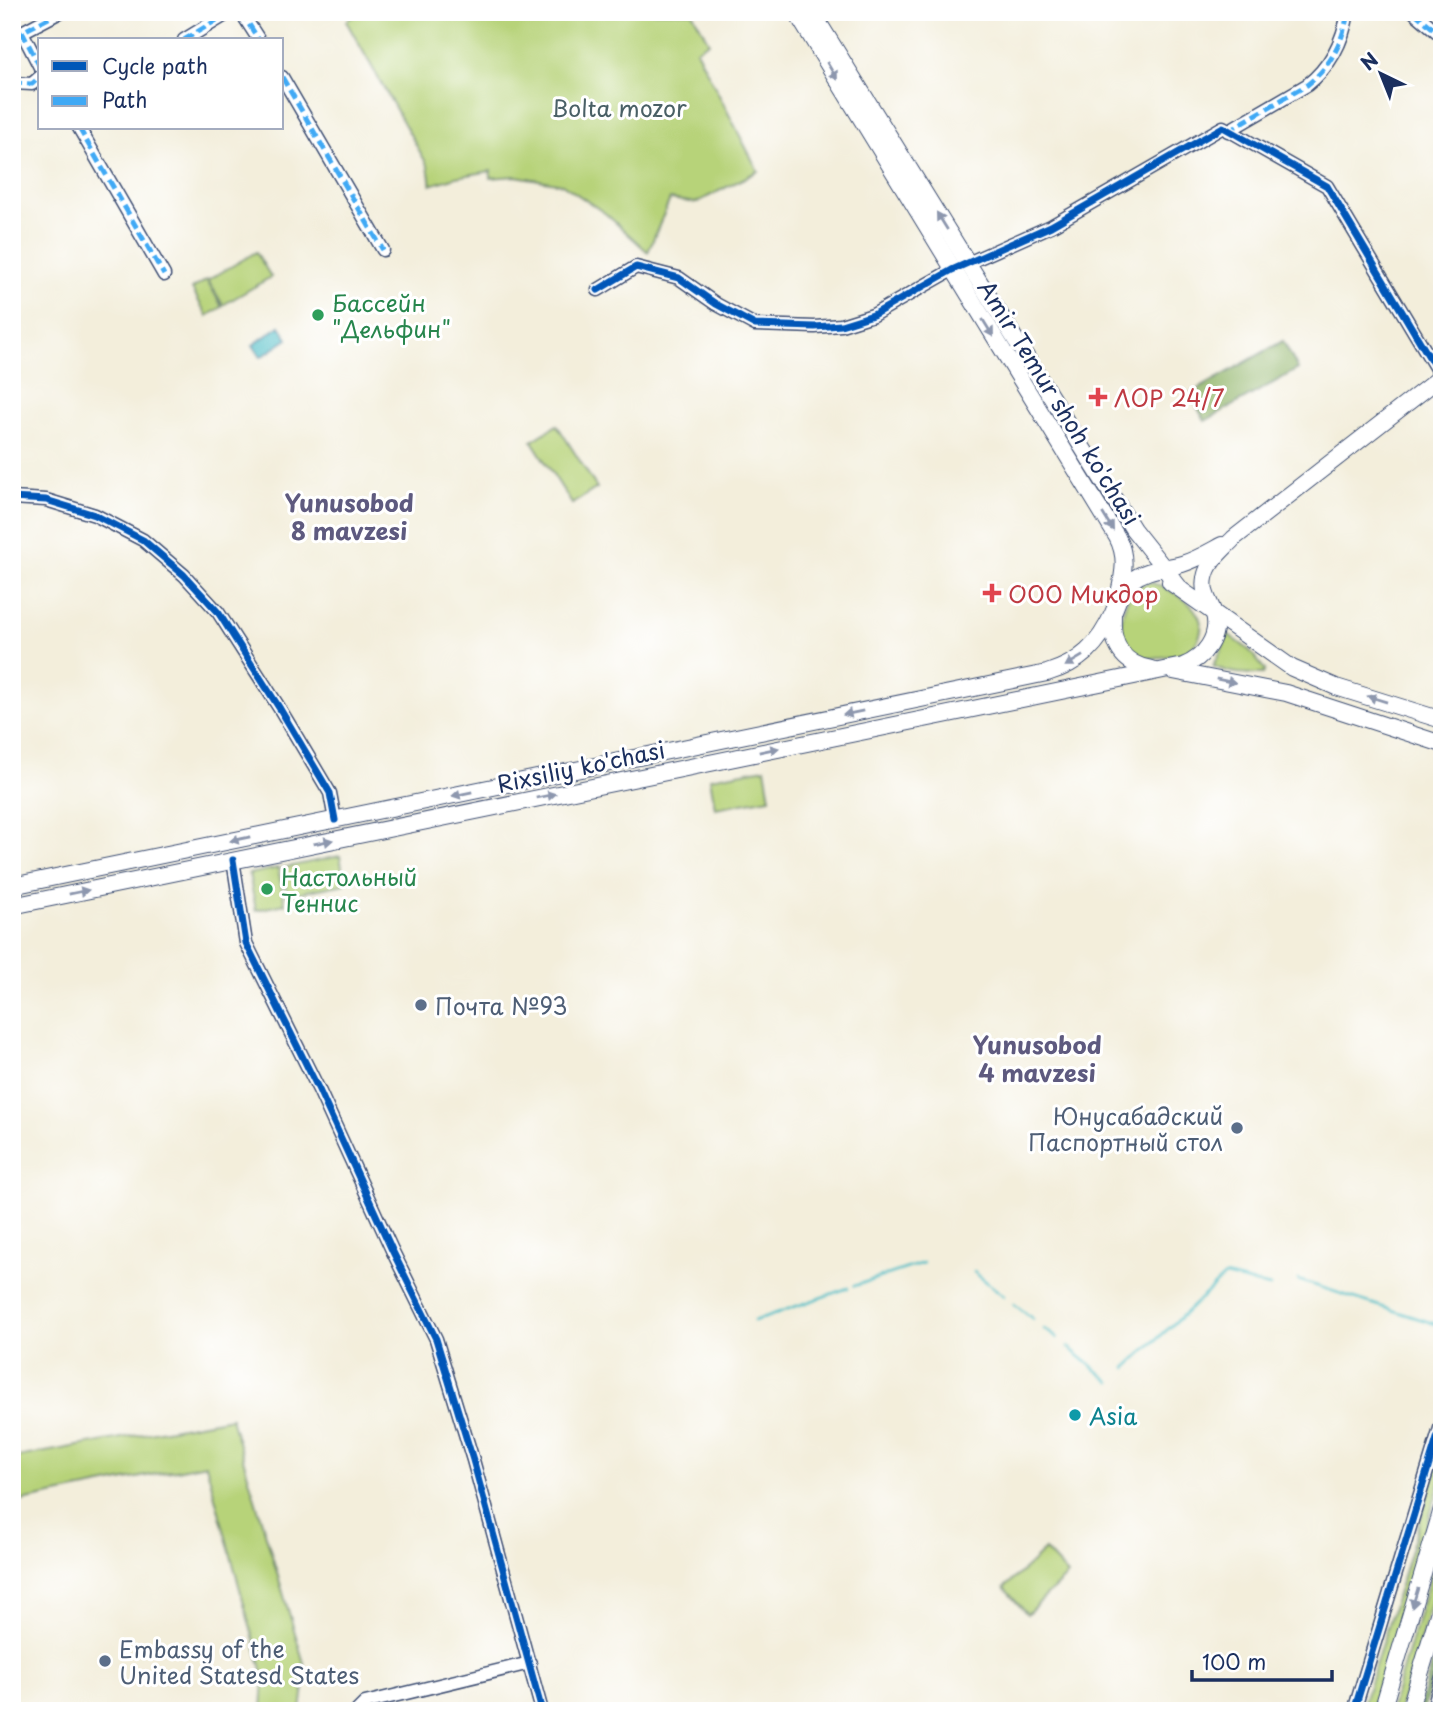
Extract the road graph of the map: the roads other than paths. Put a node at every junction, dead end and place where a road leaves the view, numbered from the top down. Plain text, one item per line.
1 (60, 12) edge
2 (230, 12) edge
3 (241, 12) edge
4 (796, 12) edge
5 (812, 12) edge
6 (1349, 12) edge
7 (1414, 12) edge
8 (1439, 29) edge
9 (187, 38) edge
10 (258, 38) edge
11 (38, 63) edge
12 (38, 79) edge
13 (284, 80) edge
14 (12, 83) edge
15 (80, 130) edge
16 (1228, 131) junction
17 (383, 250) dead end
18 (968, 264) junction
19 (952, 270) junction
20 (164, 275) dead end
21 (598, 290) dead end
22 (1441, 377) edge
23 (12, 498) edge
24 (1234, 538) junction
25 (1162, 567) junction
26 (1128, 584) junction
27 (1179, 587) junction
28 (1115, 609) junction
29 (1213, 611) junction
30 (1159, 669) junction
31 (967, 690) junction
32 (970, 709) junction
33 (1442, 720) edge
34 (1442, 744) edge
35 (401, 806) junction
36 (335, 820) junction
37 (405, 825) junction
38 (233, 860) junction
39 (12, 886) edge
40 (12, 906) edge
41 (1442, 1422) edge
42 (1442, 1509) edge
43 (1442, 1601) edge
44 (530, 1663) junction
45 (1442, 1677) edge
46 (357, 1711) edge
47 (542, 1711) edge
48 (1354, 1711) edge
49 (1382, 1711) edge
50 (1409, 1711) edge
51 (1432, 1711) edge

1 - 11 street
2 - 9 street
3 - 10 street
4 -> 19 main road, Amir Temur shoh ko'chasi
18 -> 5 main road, Amir Temur shoh ko'chasi
6 - 16 street
7 - 8 street
12 - 14 street
13 - 17 street
15 - 20 street
16 - 18 street
16 - 22 street
18 - 19 street
18 - 25 main road, Amir Temur shoh ko'chasi
19 - 21 street
19 -> 28 main road, Amir Temur shoh ko'chasi
22 - 24 main road
23 - 36 street
24 - 25 main road
24 - 29 main road
25 - 26 main road
25 - 27 main road, Amir Temur shoh ko'chasi
26 - 27 main road, Amir Temur shoh ko'chasi
26 - 28 main road
27 - 29 main road, Amir Temur shoh ko'chasi
28 - 30 main road, Amir Temur shoh ko'chasi
28 -> 31 main road, Rixsiliy ko'chasi
29 - 30 main road
33 -> 29 main road, Amir Temur shoh ko'chasi
30 - 32 main road, Rixsiliy ko'chasi
30 -> 34 main road, Amir Temur shoh ko'chasi
31 - 32 main road
31 -> 35 main road, Rixsiliy ko'chasi
37 -> 32 main road, Rixsiliy ko'chasi
35 - 36 main road, Rixsiliy ko'chasi
35 - 37 main road
36 -> 39 main road, Rixsiliy ko'chasi
38 -> 37 main road, Rixsiliy ko'chasi
40 -> 38 main road, Rixsiliy ko'chasi
38 - 44 street
41 - 48 street
42 -> 49 main road
43 - 50 main road
44 - 46 street
44 - 47 street
45 - 51 street

